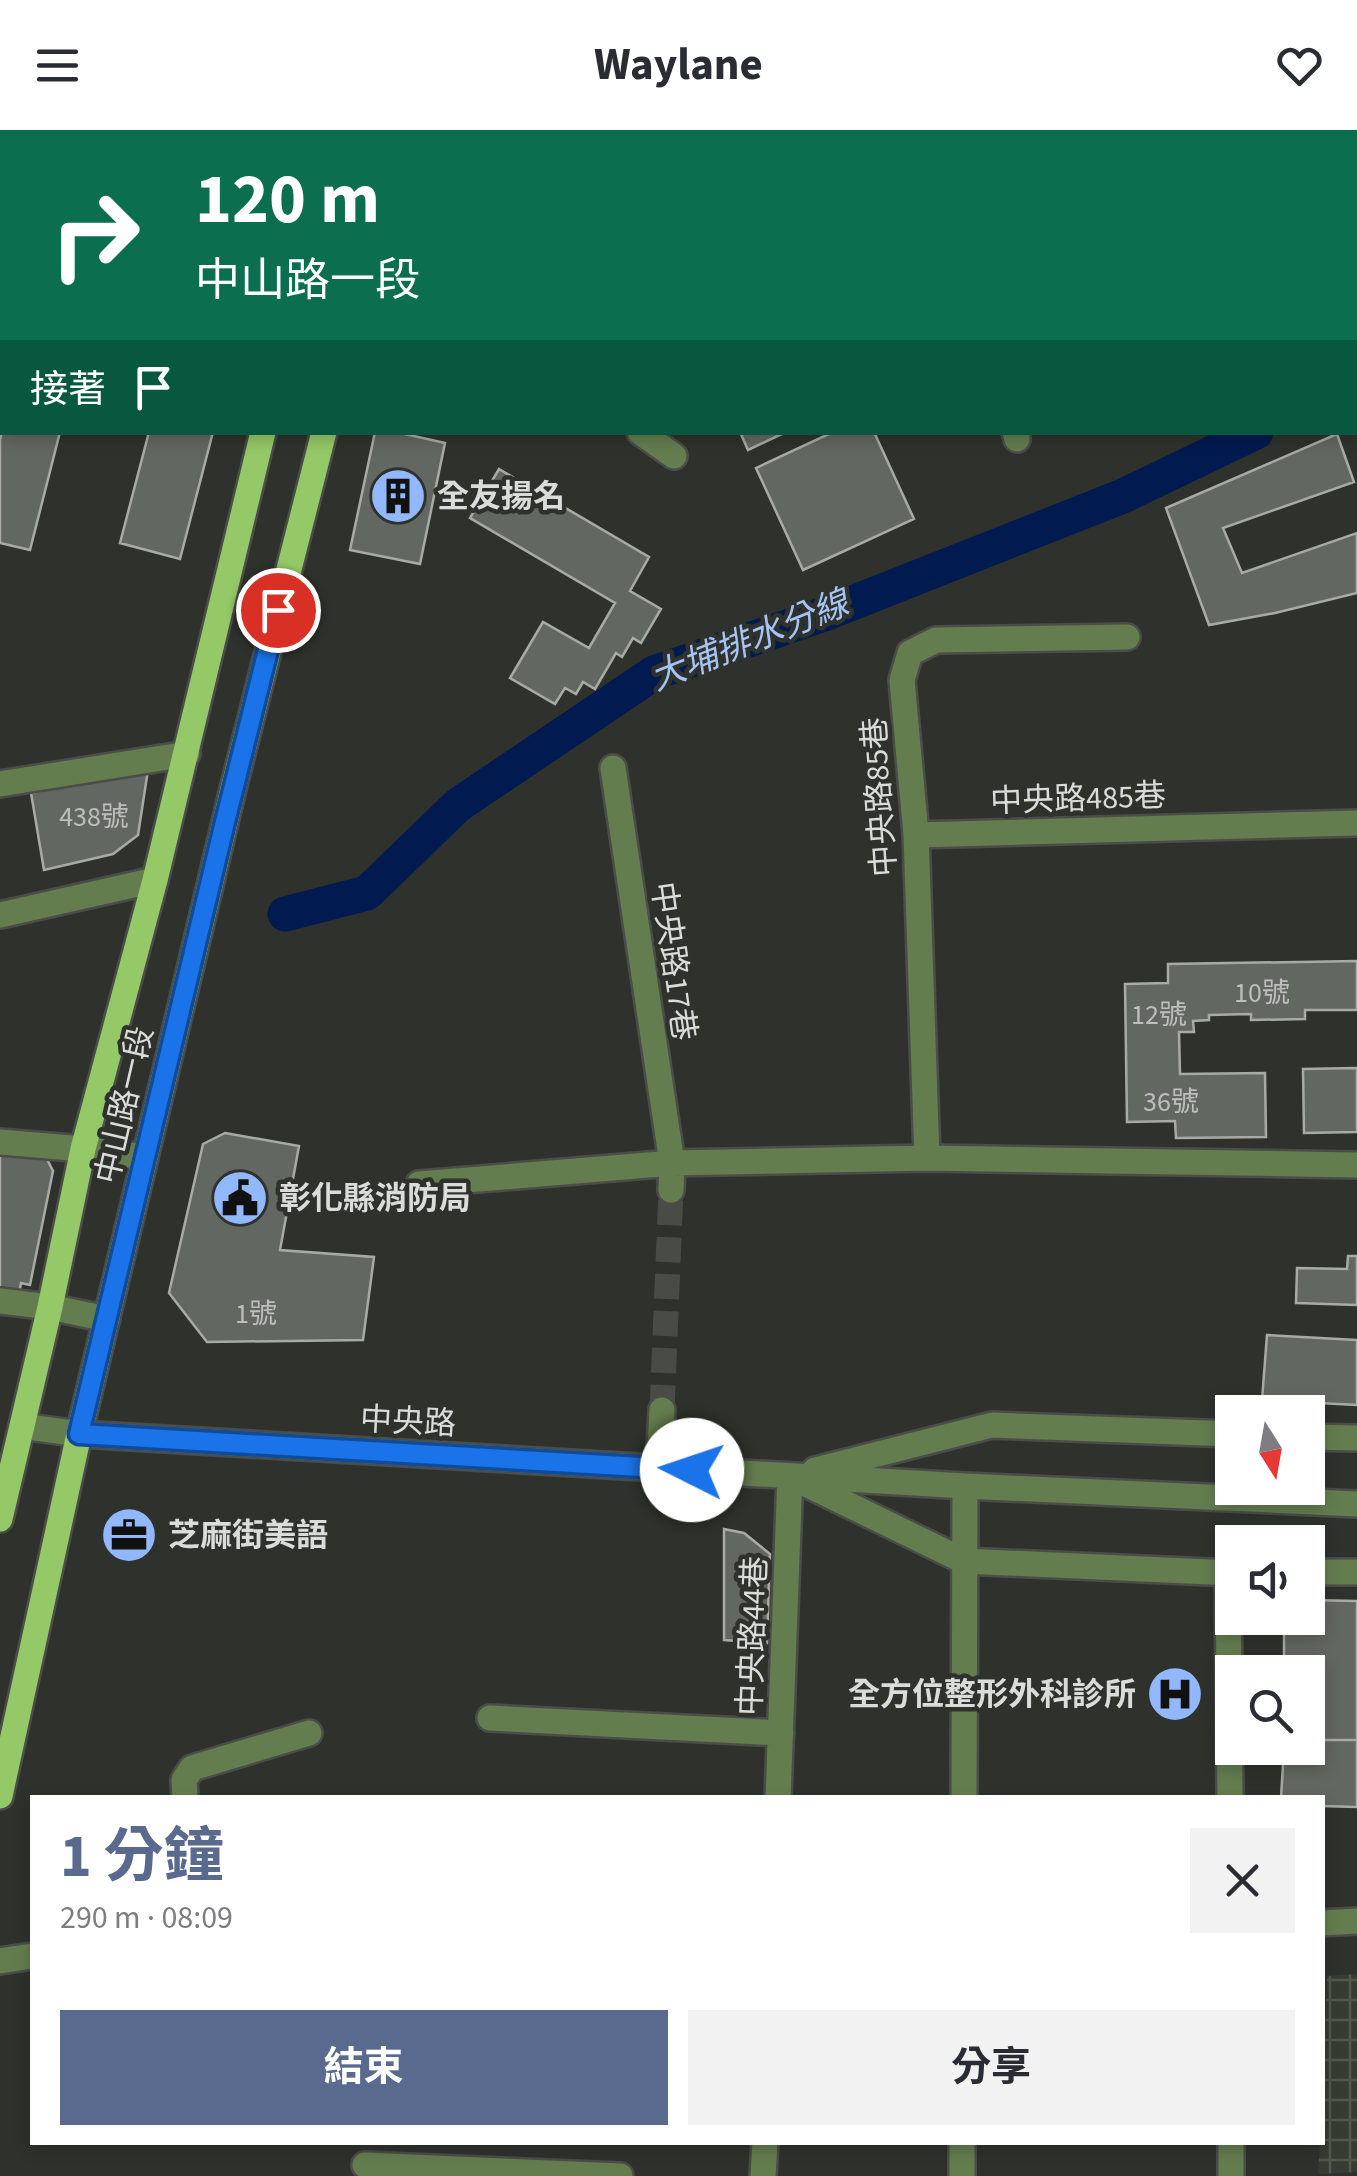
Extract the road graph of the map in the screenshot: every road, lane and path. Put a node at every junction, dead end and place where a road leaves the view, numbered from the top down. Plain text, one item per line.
1 (262, 435) edge
2 (323, 435) edge
3 (644, 435) edge
4 (674, 456) dead end
5 (1127, 637) dead end
6 (187, 754) junction
7 (614, 768) dead end
8 (0, 784) edge
9 (1357, 823) edge
10 (916, 835) junction
11 (155, 880) junction
12 (0, 915) edge
13 (0, 1142) edge
14 (84, 1148) junction
15 (145, 1157) junction
16 (927, 1158) junction
17 (672, 1164) junction
18 (1357, 1166) edge
19 (419, 1184) dead end
20 (671, 1190) tunnel mouth
21 (0, 1300) edge
22 (50, 1307) junction
23 (107, 1319) junction
24 (662, 1410) tunnel mouth
25 (22, 1426) junction
26 (1215, 1433) edge
27 (79, 1434) junction
28 (1325, 1437) edge
29 (1357, 1438) edge
30 (659, 1468) junction
31 (790, 1476) junction
32 (965, 1486) junction
33 (1357, 1504) edge
34 (0, 1519) edge
35 (964, 1561) junction
36 (1215, 1571) edge
37 (1325, 1572) edge
38 (1357, 1572) edge
39 (1230, 1635) edge
40 (490, 1718) dead end
41 (781, 1733) junction
42 (309, 1734) dead end
43 (185, 1795) edge
44 (778, 1795) edge
45 (964, 1795) edge
46 (1230, 1795) edge
47 (0, 1796) edge
48 (1357, 1921) edge
49 (1325, 1923) edge
50 (30, 1956) edge
51 (0, 1961) edge
52 (764, 2145) edge
53 (962, 2145) edge
54 (1231, 2145) edge
55 (365, 2161) edge
56 (620, 2176) edge
57 (763, 2176) edge
58 (962, 2176) edge
59 (1231, 2176) edge

1 - 6 main road, 中山路一段
2 - 15 main road, 中山路一段
3 - 4 street
5 - 10 street, 中央路85巷
6 - 8 street
6 - 11 main road, 中山路一段
7 - 17 street, 中央路17巷
9 - 10 street, 中央路485巷
10 - 16 street, 中央路85巷
11 - 12 street
11 - 14 main road, 中山路一段
13 - 14 street
14 - 15 street
14 - 22 main road, 中山路一段
15 - 23 main road, 中山路一段
16 - 17 street
16 - 18 street
17 - 19 street
17 - 20 street, 中央路17巷
21 - 22 street
22 - 23 street
22 - 25 main road, 中山路一段
23 - 27 main road, 中山路一段
24 - 30 street
25 - 27 street, 中央路
25 - 34 main road, 中山路一段
26 - 31 street, 中央路
27 - 30 street, 中央路
27 - 47 main road, 中山路一段
28 - 29 street
30 - 31 street, 中央路
31 - 32 street, 中央路
31 - 35 street, 中央路
31 - 41 street, 中央路44巷
32 - 33 street, 中央路
32 - 35 street
35 - 36 street, 中央路
35 - 45 street
37 - 38 street
39 - 46 street
40 - 41 street
41 - 44 street, 中央路44巷
42 - 43 street
48 - 49 street
50 - 51 street
52 - 57 street
53 - 58 street
54 - 59 street
55 - 56 street

